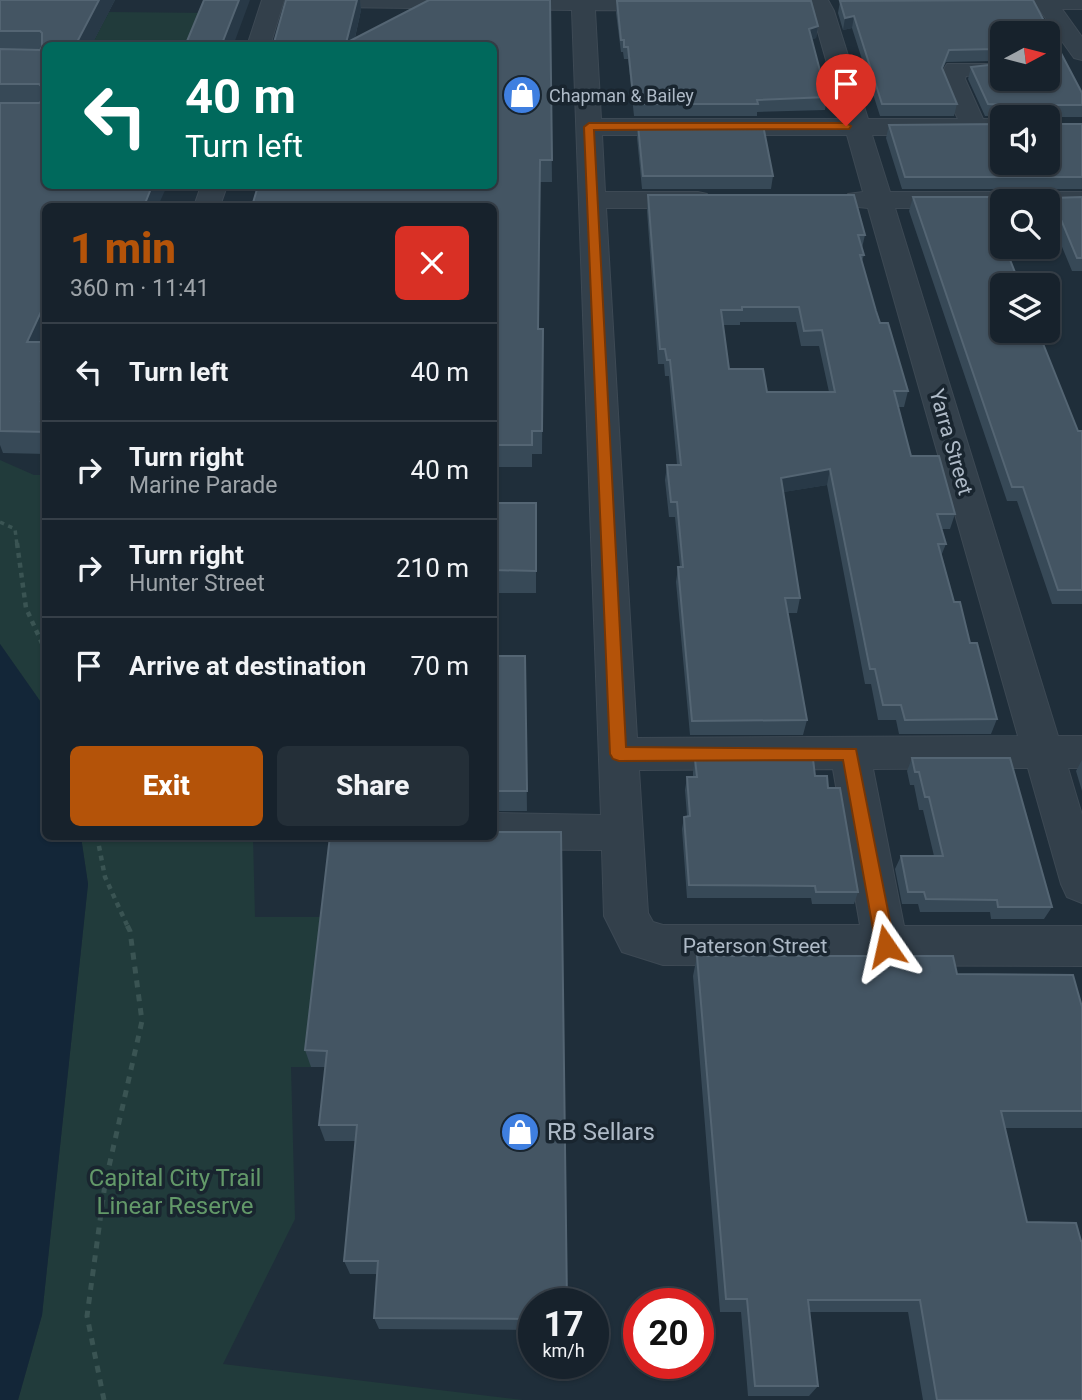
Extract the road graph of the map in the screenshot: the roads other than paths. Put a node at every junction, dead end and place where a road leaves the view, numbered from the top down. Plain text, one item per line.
1 (273, 0) edge
2 (334, 0) edge
3 (464, 1) edge
4 (583, 2) edge
5 (818, 2) edge
6 (1062, 2) edge
7 (848, 3) edge
8 (966, 3) edge
9 (688, 4) edge
10 (794, 4) edge
11 (259, 42) edge
12 (1080, 50) edge
13 (985, 69) edge
14 (857, 126) junction
15 (589, 127) junction
16 (974, 127) junction
17 (990, 127) edge
18 (592, 200) junction
19 (725, 200) edge
20 (835, 200) edge
21 (879, 200) junction
22 (1082, 200) edge
23 (1082, 752) edge
24 (1042, 753) junction
25 (619, 754) junction
26 (850, 754) junction
27 (497, 831) edge
28 (623, 833) junction
29 (1082, 884) edge
30 (886, 946) junction
31 (1082, 946) edge

1 - 11 street
2 - 3 street
3 - 4 street
4 - 9 street
4 - 15 street
5 - 7 street
5 - 10 street
5 - 14 street, Yarra Street
6 - 8 street
6 - 12 street
13 - 16 street
14 - 15 street
14 - 16 street
14 - 21 street, Yarra Street
15 - 18 street
16 - 17 street
18 - 19 street
18 - 25 street
20 - 21 street
21 - 22 street
21 - 24 street, Yarra Street
23 - 24 street
24 - 26 street
24 - 29 street, Yarra Street
25 - 26 street
25 - 28 street
26 - 30 street
27 - 28 street
28 - 30 street, Paterson Street
30 - 31 street, Paterson Street

